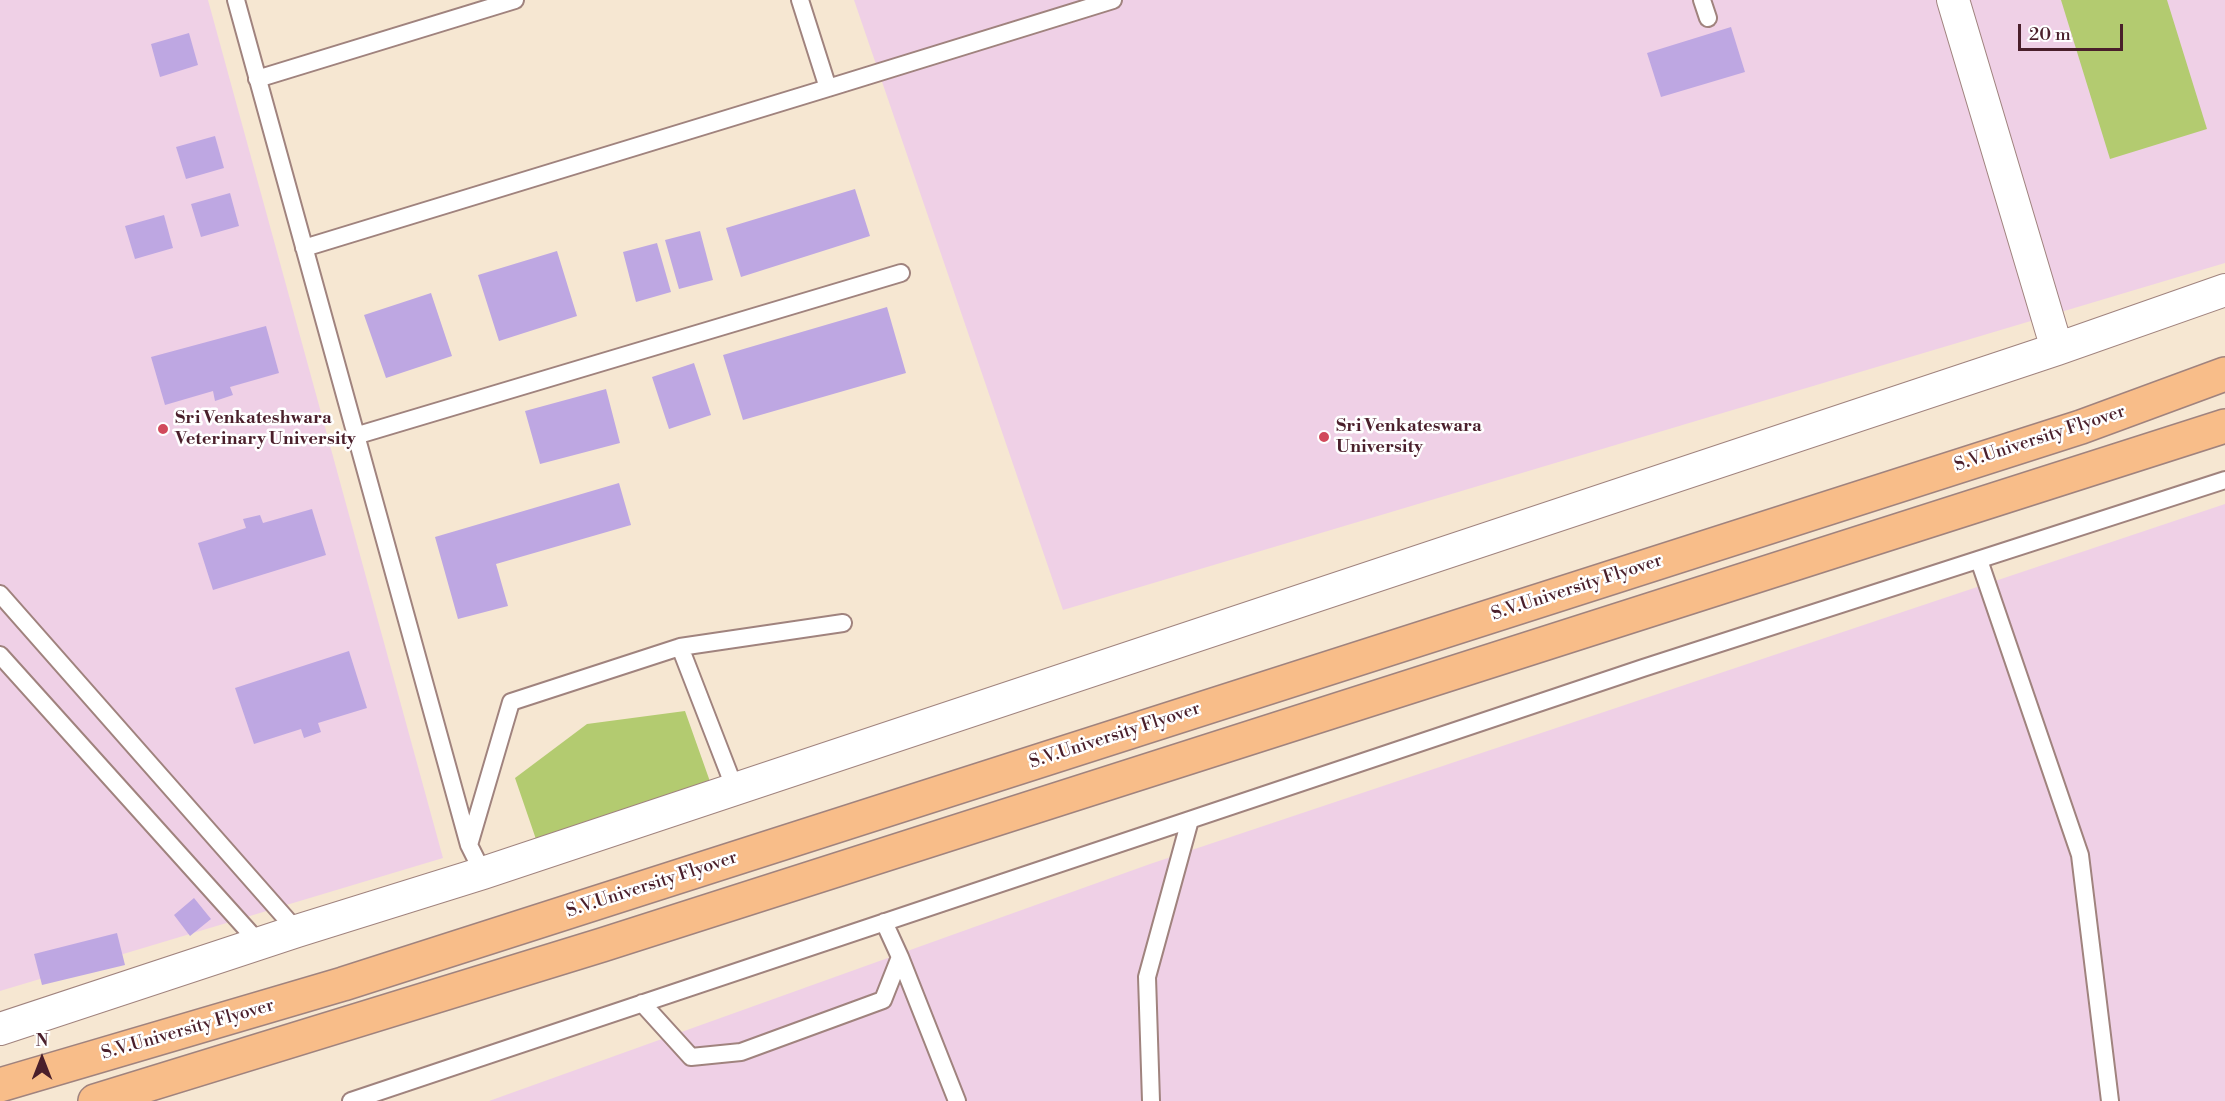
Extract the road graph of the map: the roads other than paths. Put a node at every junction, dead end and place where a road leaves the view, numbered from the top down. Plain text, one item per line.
1 (236, 0) edge
2 (515, 0) edge
3 (801, 0) edge
4 (1113, 0) edge
5 (1702, 0) edge
6 (1953, 0) edge
7 (1708, 18) dead end
8 (257, 79) junction
9 (828, 88) junction
10 (304, 248) junction
11 (901, 273) dead end
12 (2225, 290) edge
13 (2057, 349) junction
14 (2225, 375) edge
15 (2225, 426) edge
16 (355, 436) junction
17 (2225, 480) edge
18 (1979, 560) junction
19 (0, 594) edge
20 (843, 623) dead end
21 (680, 646) junction
22 (0, 655) edge
23 (735, 789) junction
24 (1190, 820) junction
25 (469, 845) junction
26 (483, 873) junction
27 (884, 922) junction
28 (297, 931) junction
29 (260, 944) junction
30 (900, 957) junction
31 (642, 1003) junction
32 (0, 1029) edge
33 (0, 1085) edge
34 (95, 1101) edge
35 (351, 1101) edge
36 (957, 1101) edge
37 (1151, 1101) edge
38 (2110, 1101) edge

1 - 8 lane
2 - 8 lane
3 - 9 lane
4 - 9 lane
5 - 7 lane
6 - 13 street
8 - 10 lane
9 - 10 lane
10 - 16 lane
11 - 16 lane
12 - 13 street
13 - 23 street
14 - 33 main road, S.V.University Flyover
15 - 34 main road
16 - 25 lane
17 - 18 lane
18 - 24 lane
18 - 38 lane
19 - 28 lane
20 - 21 lane
21 - 23 lane
21 - 25 lane
22 - 29 lane
23 - 26 street
24 - 27 lane
24 - 37 lane
25 - 26 lane
26 - 28 street
27 - 30 lane
27 - 31 lane
28 - 29 street
29 - 32 street
30 - 31 lane
30 - 36 lane
31 - 35 lane

